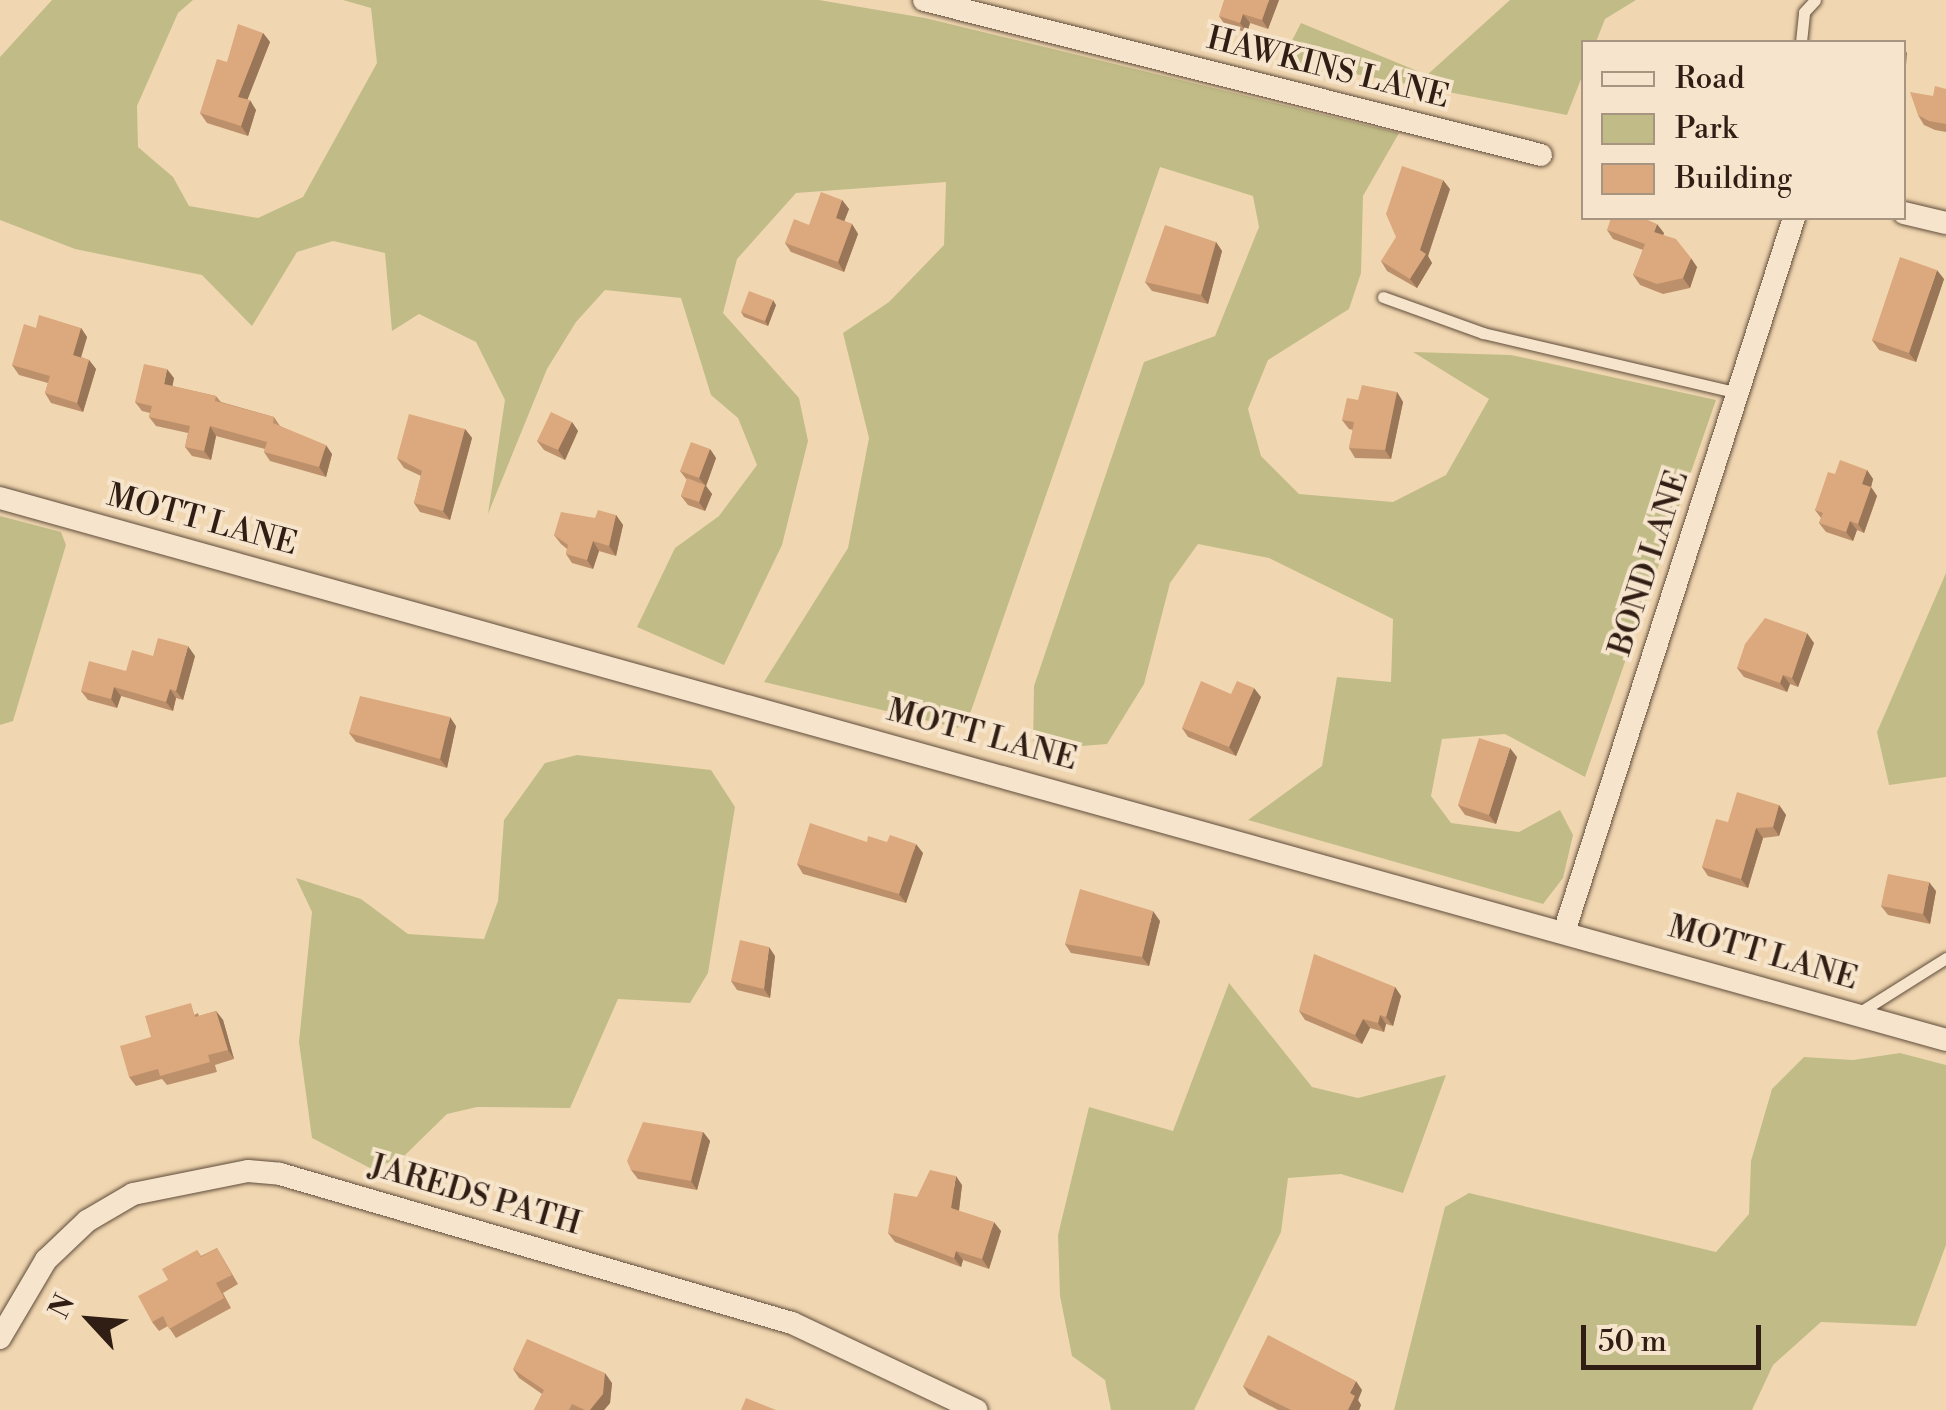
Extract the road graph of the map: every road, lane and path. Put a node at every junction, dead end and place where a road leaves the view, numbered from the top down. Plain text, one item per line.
1 (927, 0) edge
2 (1815, 0) edge
3 (1801, 40) edge
4 (1541, 155) dead end
5 (1906, 213) edge
6 (1793, 220) edge
7 (1946, 223) edge
8 (1383, 298) dead end
9 (1738, 393) junction
10 (0, 498) edge
11 (1566, 929) junction
12 (1946, 958) edge
13 (1856, 1015) junction
14 (1946, 1040) edge
15 (0, 1338) edge
16 (976, 1410) edge

1 - 4 street, HAWKINS LANE
2 - 3 lane
5 - 7 street
6 - 9 street, BOND LANE
8 - 9 lane
9 - 11 street, BOND LANE
10 - 11 street, MOTT LANE
11 - 13 street, MOTT LANE
12 - 13 lane
13 - 14 street, MOTT LANE
15 - 16 street, JAREDS PATH

